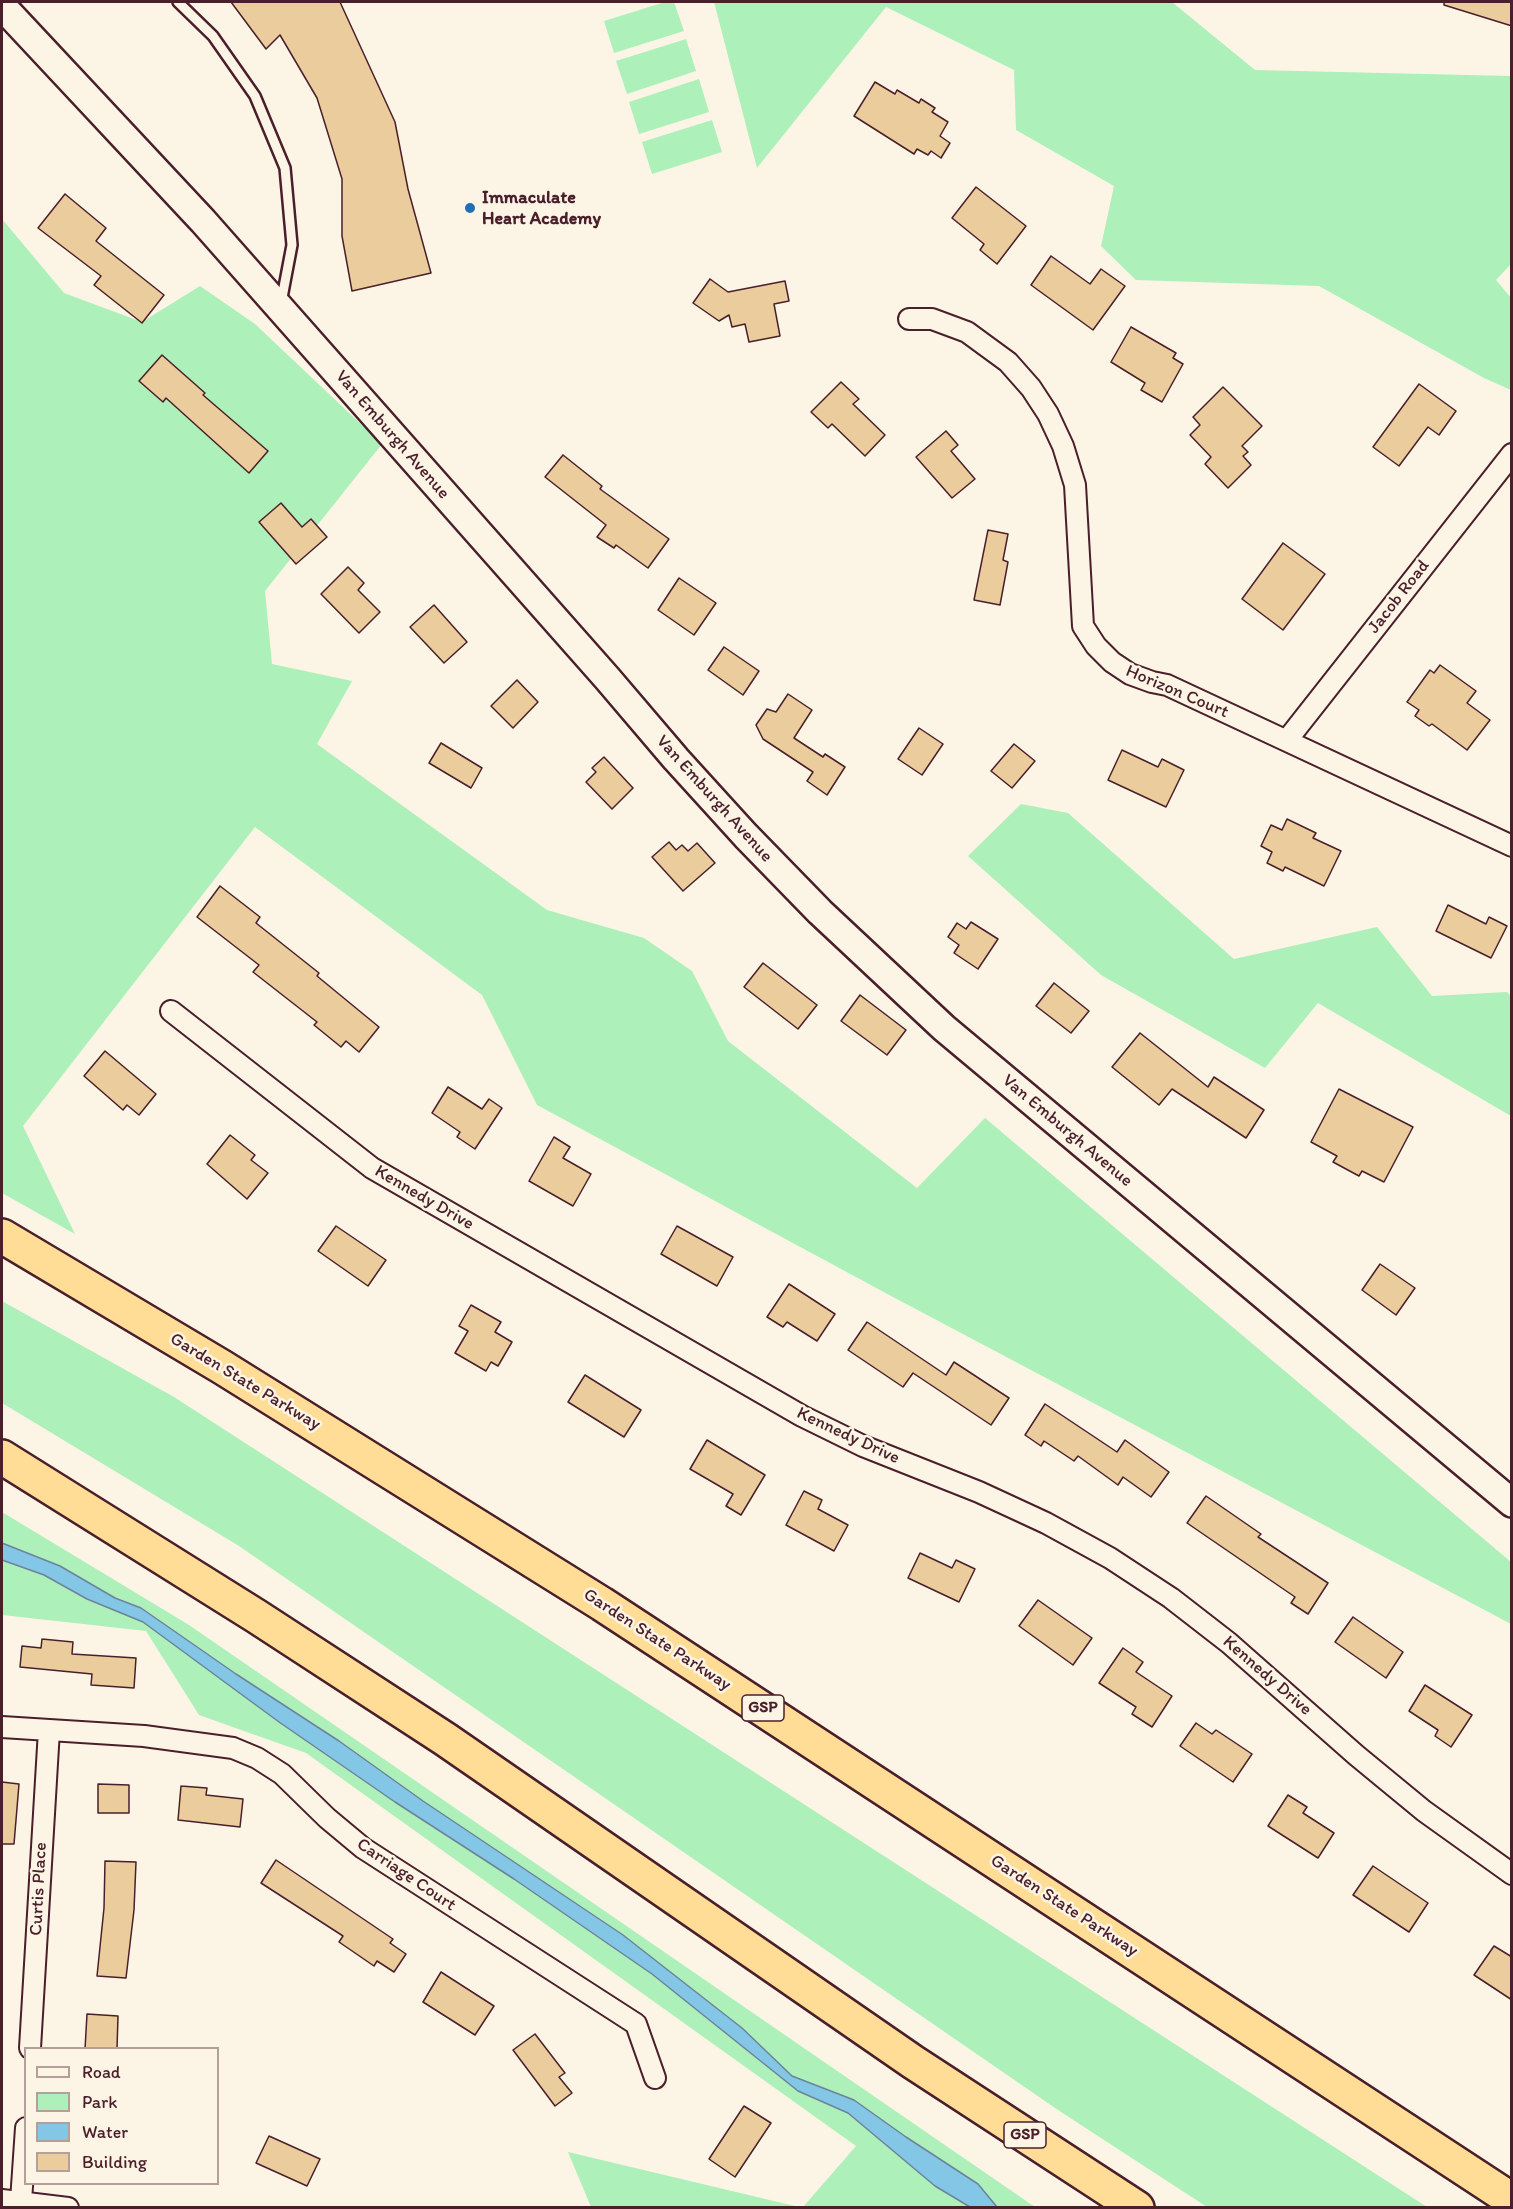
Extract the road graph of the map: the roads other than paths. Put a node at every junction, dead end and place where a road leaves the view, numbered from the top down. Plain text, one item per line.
1 (178, 2) edge
2 (2, 6) edge
3 (280, 308) junction
4 (909, 319) dead end
5 (1512, 454) edge
6 (1287, 740) junction
7 (1512, 846) edge
8 (171, 1011) dead end
9 (2, 1236) edge
10 (2, 1457) edge
11 (1512, 1503) edge
12 (2, 1727) edge
13 (49, 1730) junction
14 (1512, 1874) edge
15 (30, 2047) edge
16 (913, 2062) junction
17 (655, 2078) dead end
18 (24, 2138) edge
19 (1512, 2200) edge
20 (11, 2201) edge
21 (68, 2208) edge
22 (1106, 2208) edge
23 (1137, 2208) edge

1 - 3 lane
2 - 3 main road, Van Emburgh Avenue
3 - 11 main road, Van Emburgh Avenue
4 - 6 street, Horizon Court
5 - 6 street, Jacob Road
6 - 7 street, Horizon Court
8 - 14 street, Kennedy Drive
9 - 19 highway, Garden State Parkway / GSP
10 - 16 highway, GSP
12 - 13 street, Carriage Court
13 - 15 street, Curtis Place
13 - 17 street, Carriage Court
16 - 22 highway
16 - 23 highway, GSP
18 - 20 street
20 - 21 street

